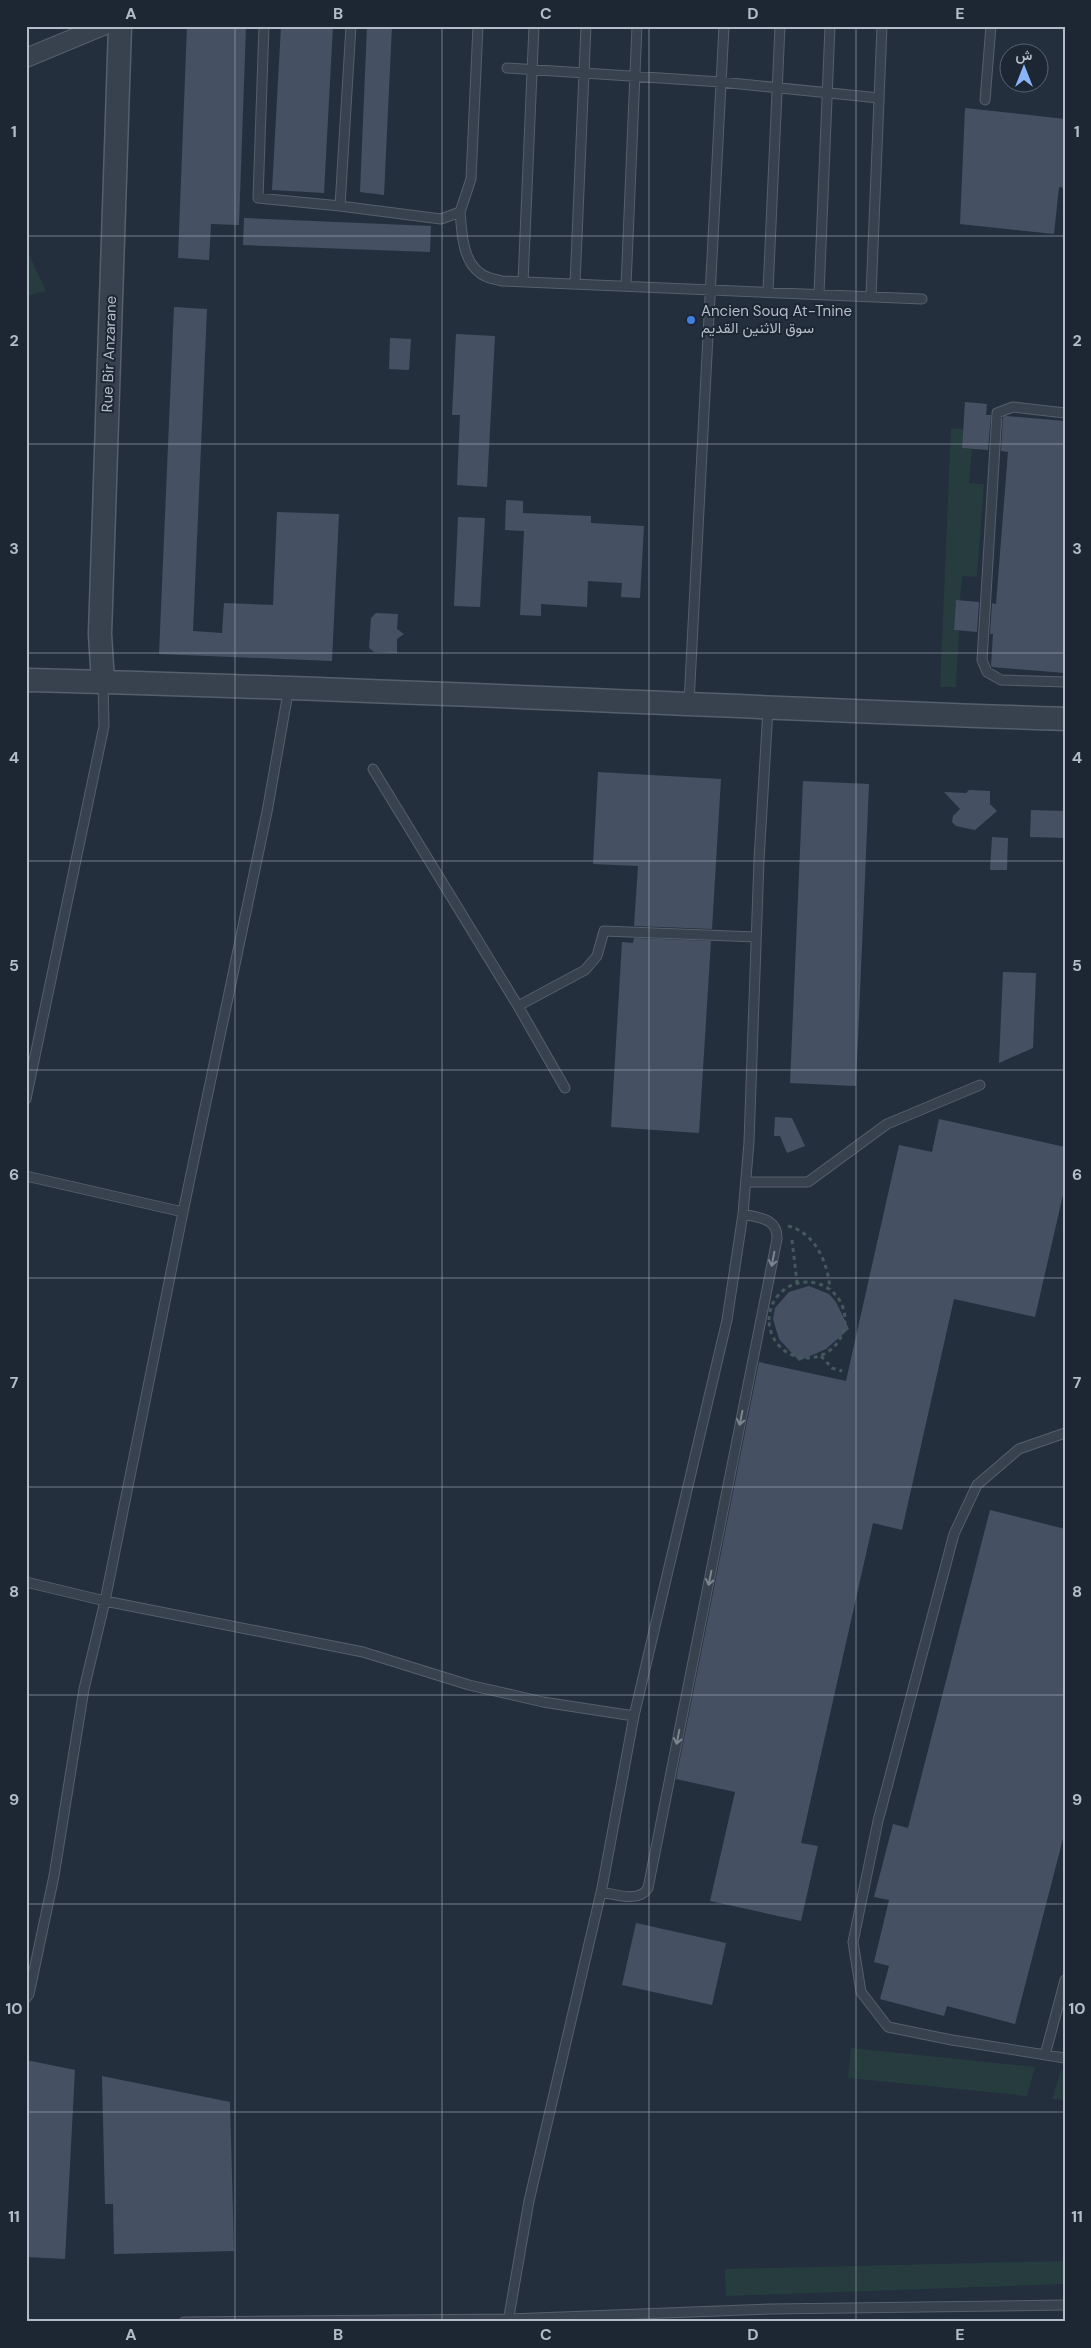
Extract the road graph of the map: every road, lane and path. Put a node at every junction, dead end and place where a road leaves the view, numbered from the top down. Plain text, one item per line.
1 (103, 26) edge
2 (120, 26) edge
3 (264, 26) edge
4 (351, 26) edge
5 (478, 26) edge
6 (534, 26) edge
7 (586, 26) edge
8 (637, 26) edge
9 (724, 26) edge
10 (780, 26) edge
11 (830, 26) edge
12 (882, 26) edge
13 (991, 26) edge
14 (26, 58) edge
15 (507, 68) dead end
16 (532, 70) junction
17 (584, 73) junction
18 (635, 77) junction
19 (721, 82) junction
20 (777, 88) junction
21 (827, 93) junction
22 (879, 98) junction
23 (985, 100) dead end
24 (340, 206) junction
25 (460, 212) junction
26 (523, 282) junction
27 (575, 284) junction
28 (626, 286) junction
29 (711, 289) junction
30 (768, 291) junction
31 (819, 294) junction
32 (871, 296) junction
33 (922, 299) dead end
34 (1065, 413) edge
35 (26, 680) edge
36 (103, 682) junction
37 (1065, 682) edge
38 (289, 686) junction
39 (689, 704) junction
40 (768, 709) junction
41 (1065, 719) edge
42 (373, 769) dead end
43 (756, 937) junction
44 (518, 1006) junction
45 (980, 1085) dead end
46 (565, 1088) dead end
47 (26, 1099) edge
48 (26, 1176) edge
49 (746, 1182) junction
50 (183, 1212) junction
51 (743, 1214) junction
52 (773, 1223) junction
53 (791, 1226) junction
54 (797, 1282) junction
55 (830, 1289) junction
56 (821, 1356) junction
57 (842, 1371) dead end
58 (1065, 1433) edge
59 (26, 1582) edge
60 (105, 1602) junction
61 (634, 1716) junction
62 (600, 1892) junction
63 (1065, 1980) edge
64 (26, 1998) edge
65 (1045, 2055) junction
66 (1065, 2058) edge
67 (1065, 2305) edge
68 (508, 2320) edge
69 (184, 2322) edge

1 - 14 street
2 - 36 street, Rue Bir Anzarane
3 - 24 lane
4 - 24 lane
5 - 25 lane
6 - 16 lane
7 - 17 lane
8 - 18 lane
9 - 19 lane
10 - 20 lane
11 - 21 lane
12 - 22 lane
13 - 23 lane
15 - 16 lane
16 - 17 lane
16 - 26 lane
17 - 18 lane
17 - 27 lane
18 - 19 lane
18 - 28 lane
19 - 20 lane
19 - 29 lane
20 - 21 lane
20 - 30 lane
21 - 22 lane
21 - 31 lane
22 - 32 lane
24 - 25 lane
25 - 26 lane
26 - 27 lane
27 - 28 lane
28 - 29 lane
29 - 30 lane
29 - 39 lane
30 - 31 lane
31 - 32 lane
32 - 33 lane
34 - 37 lane
35 - 36 street
36 - 38 street
36 - 47 lane
38 - 39 street
38 - 50 lane
39 - 40 street
40 - 41 street
40 - 43 lane
42 - 44 lane
43 - 44 lane
43 - 49 lane
44 - 46 lane
45 - 49 lane
48 - 50 lane
49 - 51 lane
50 - 60 lane
51 - 52 lane
51 - 61 lane
52 - 53 path
52 -> 62 lane
53 - 54 path
53 - 55 path
54 - 55 path
54 - 56 path
55 - 56 path
56 - 57 path
58 - 65 lane
59 - 60 lane
60 - 61 lane
60 - 64 lane
61 - 62 lane
62 - 68 lane
63 - 65 lane
65 - 66 lane
67 - 68 lane
68 - 69 lane

